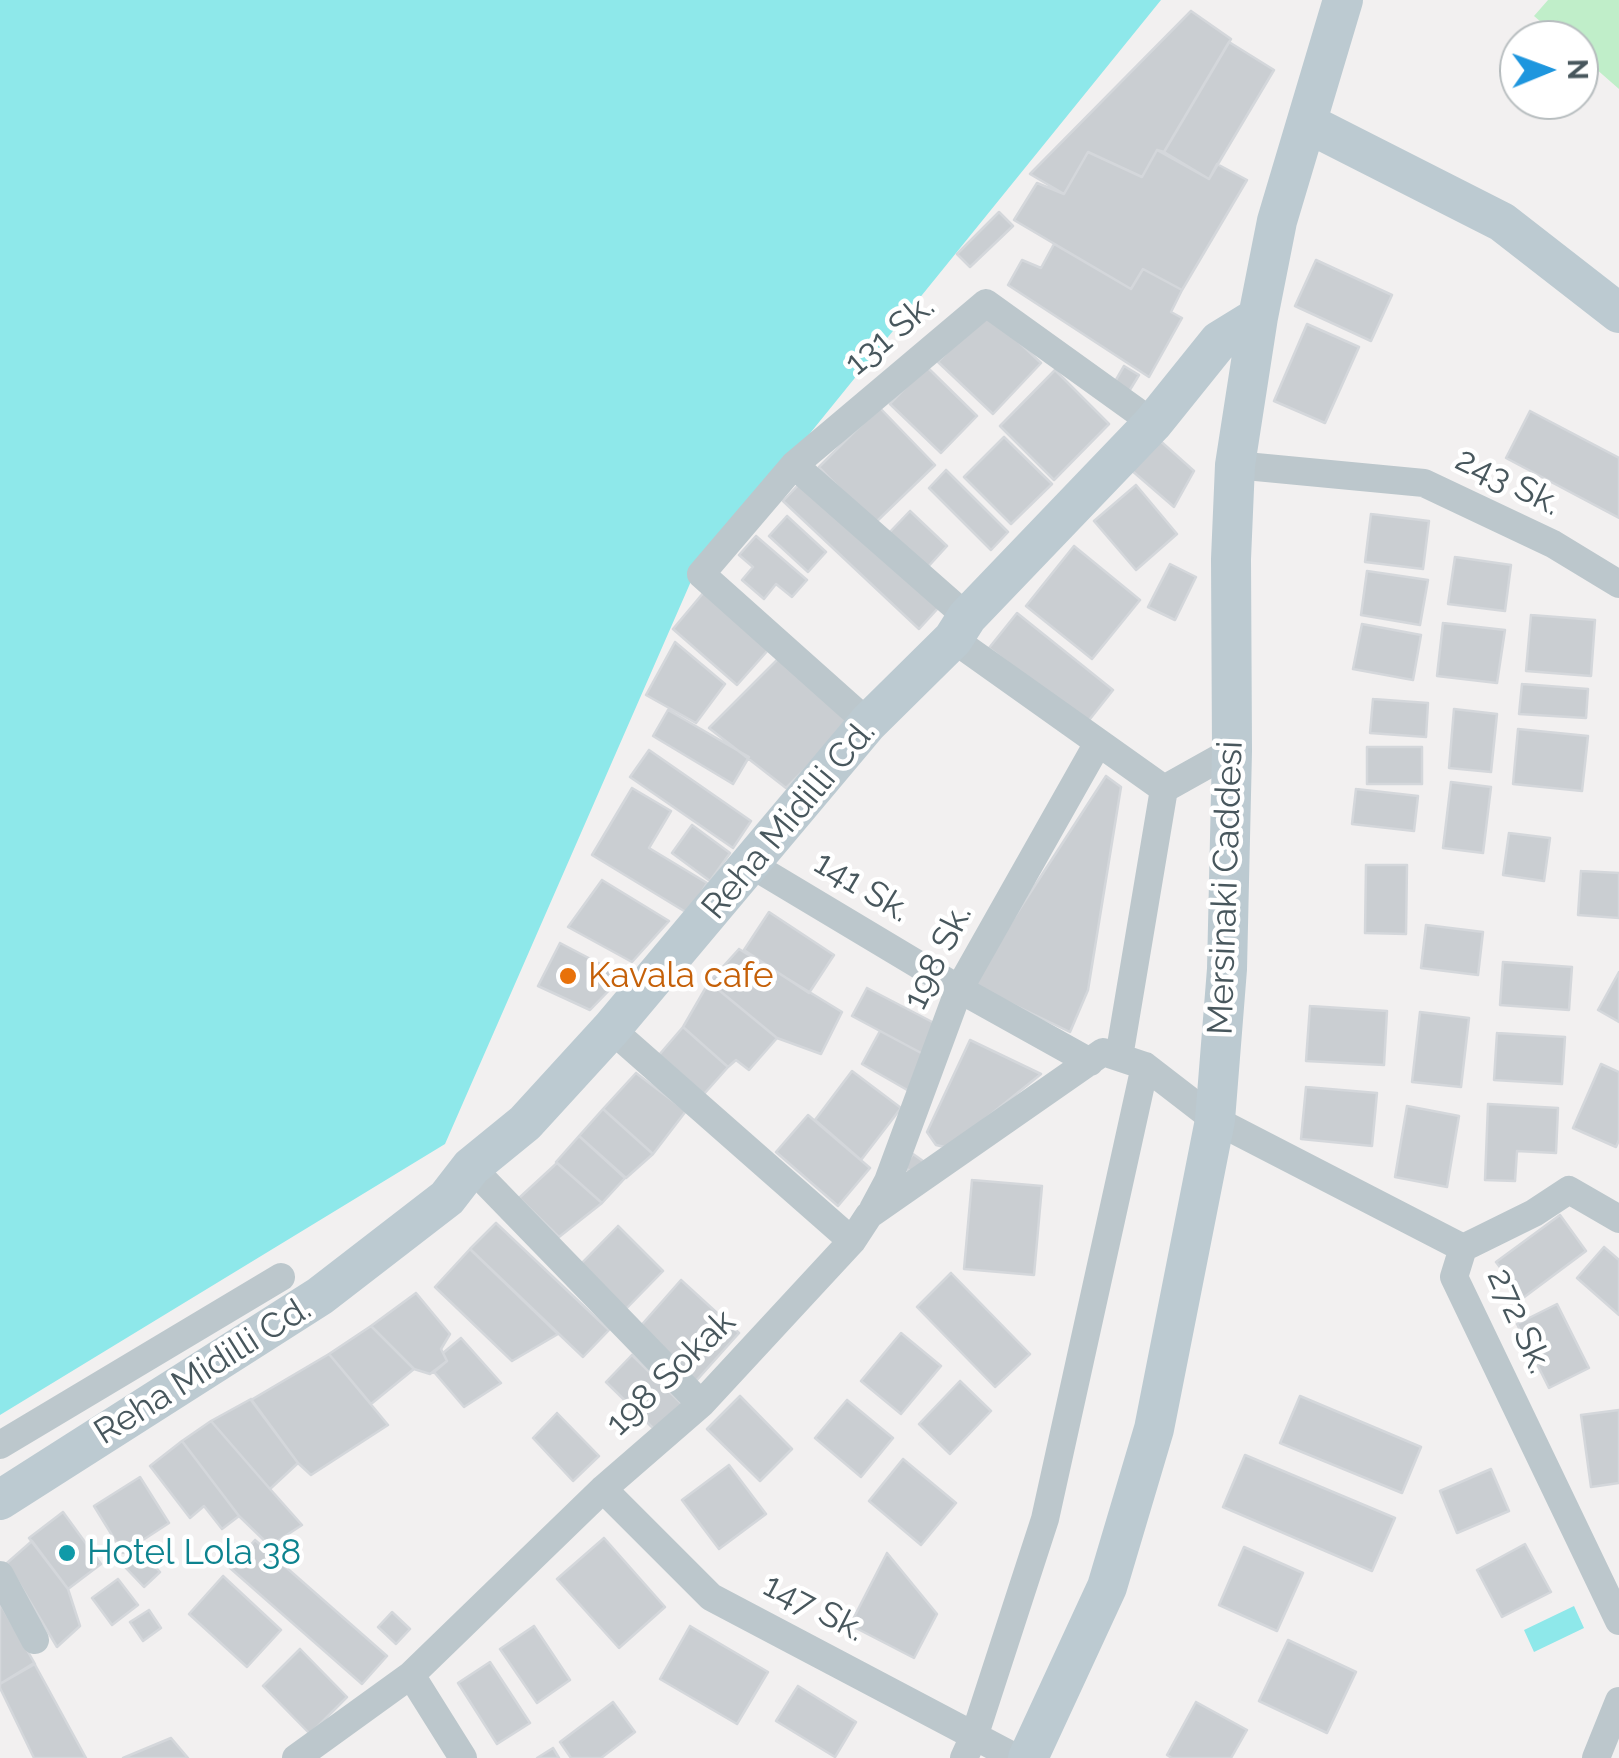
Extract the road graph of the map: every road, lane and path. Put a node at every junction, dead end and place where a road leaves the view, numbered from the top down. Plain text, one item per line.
1 (1343, 0) edge
2 (1306, 124) junction
3 (1619, 313) edge
4 (1258, 317) junction
5 (1153, 423) junction
6 (794, 464) junction
7 (1235, 465) junction
8 (1619, 584) edge
9 (960, 628) junction
10 (868, 723) junction
11 (1098, 743) junction
12 (1232, 751) junction
13 (1164, 789) junction
14 (752, 864) junction
15 (958, 989) junction
16 (611, 1029) junction
17 (1114, 1059) junction
18 (1215, 1120) junction
19 (471, 1167) junction
20 (869, 1215) junction
21 (1619, 1219) edge
22 (852, 1241) junction
23 (1463, 1248) junction
24 (281, 1278) dead end
25 (701, 1404) junction
26 (0, 1444) edge
27 (602, 1489) junction
28 (0, 1500) edge
29 (0, 1575) edge
30 (1619, 1621) edge
31 (35, 1640) dead end
32 (411, 1675) junction
33 (1619, 1701) edge
34 (969, 1746) edge
35 (296, 1758) edge
36 (463, 1758) edge
37 (1016, 1758) edge
38 (1028, 1758) edge
39 (1596, 1758) edge

1 - 2 street, Mersinaki Caddesi
2 - 3 street
2 - 4 street, Mersinaki Caddesi
4 - 5 street, Reha Midilli Cd.
4 - 7 street, Mersinaki Caddesi
5 - 6 street, 131 Sk.
5 - 9 street, Reha Midilli Cd.
6 - 9 street
6 - 10 street, 131 Sk.
7 - 8 street, 243 Sk.
7 - 12 street, Mersinaki Caddesi
9 - 10 street, Reha Midilli Cd.
9 - 11 street
10 - 14 street, Reha Midilli Cd.
11 - 13 street
11 - 15 street, 198 Sk.
12 - 13 street
12 - 18 street, Mersinaki Caddesi
13 - 17 street
14 - 15 street, 141 Sk.
14 - 16 street, Reha Midilli Cd.
15 - 17 street, 141 Sk.
15 - 20 street, 198 Sk.
16 - 19 street, Reha Midilli Cd.
16 - 22 street
17 - 18 street, 141 Sk.
17 - 20 street, 198 Sokak
17 - 34 street
18 - 23 street, 272 Sk.
18 - 38 street, Mersinaki Caddesi
19 - 25 street
19 - 28 street, Reha Midilli Cd.
20 - 22 street, 198 Sokak
21 - 23 street
22 - 25 street, 198 Sokak
23 - 30 street, 272 Sk.
24 - 26 street
25 - 27 street, 198 Sokak
27 - 32 street, 198 Sokak
27 - 34 street, 147 Sk.
29 - 31 street
32 - 35 street, 198 Sokak
32 - 36 street
33 - 39 street
34 - 37 street, 147 Sk.

